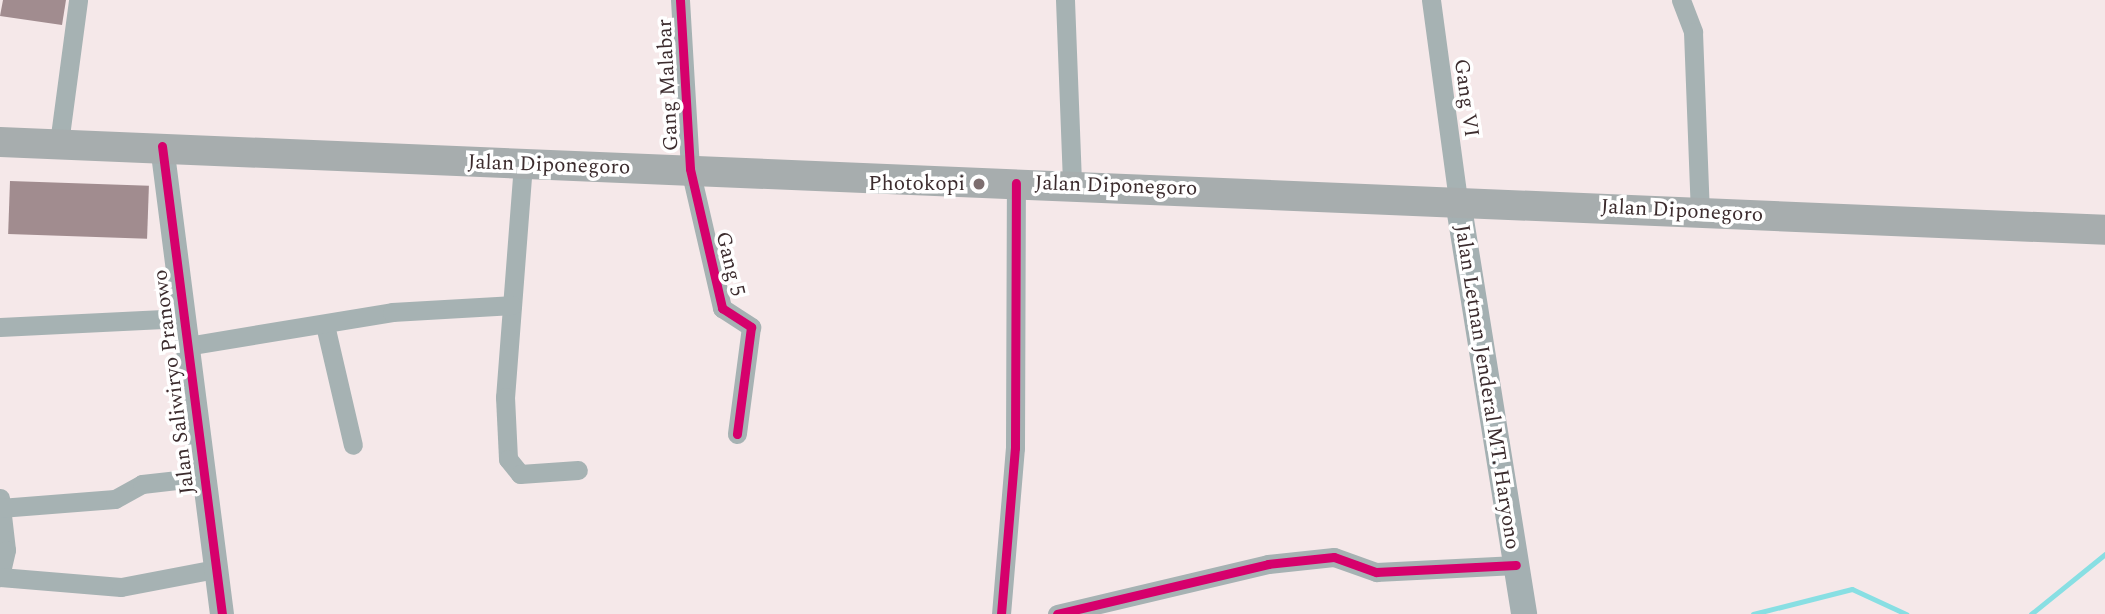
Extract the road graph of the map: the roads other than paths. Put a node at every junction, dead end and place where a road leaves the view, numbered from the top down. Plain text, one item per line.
1 (78, 0) edge
2 (1065, 0) edge
3 (1431, 0) edge
4 (1681, 0) edge
5 (680, 2) edge
6 (0, 142) edge
7 (59, 143) junction
8 (162, 146) junction
9 (523, 164) junction
10 (690, 169) junction
11 (1016, 183) junction
12 (1072, 186) junction
13 (1458, 201) junction
14 (1700, 212) junction
15 (2105, 230) edge
16 (512, 305) junction
17 (184, 318) junction
18 (325, 325) junction
19 (0, 327) edge
20 (187, 346) junction
21 (737, 434) dead end
22 (353, 445) dead end
23 (578, 470) dead end
24 (203, 477) junction
25 (0, 504) edge
26 (1516, 565) junction
27 (215, 569) junction
28 (0, 577) edge
29 (222, 614) edge
30 (1001, 614) edge
31 (1057, 614) edge
32 (1524, 614) edge

1 - 7 street
2 - 12 street
3 - 13 street, Gang VI
4 - 14 street
5 - 10 street, Gang Malabar
6 - 7 main road, Jalan Diponegoro
7 - 8 main road, Jalan Diponegoro
8 - 9 main road, Jalan Diponegoro
8 - 17 street, Jalan Saliwiryo Pranowo
9 - 10 main road, Jalan Diponegoro
9 - 16 street
10 - 11 main road, Jalan Diponegoro
10 - 21 street, Gang 5
11 - 12 main road, Jalan Diponegoro
11 - 30 street
12 - 13 main road, Jalan Diponegoro
13 - 14 main road, Jalan Diponegoro
13 - 26 main road, Jalan Letnan Jenderal MT. Haryono
14 - 15 main road, Jalan Diponegoro
16 - 18 street
16 - 23 street
17 - 19 street
17 - 20 street, Jalan Saliwiryo Pranowo
18 - 20 street
18 - 22 street
20 - 24 street, Jalan Saliwiryo Pranowo
24 - 25 street
24 - 27 street, Jalan Saliwiryo Pranowo
25 - 28 street
26 - 31 street
26 - 32 main road, Jalan Letnan Jenderal MT. Haryono
27 - 28 street
27 - 29 street, Jalan Saliwiryo Pranowo

